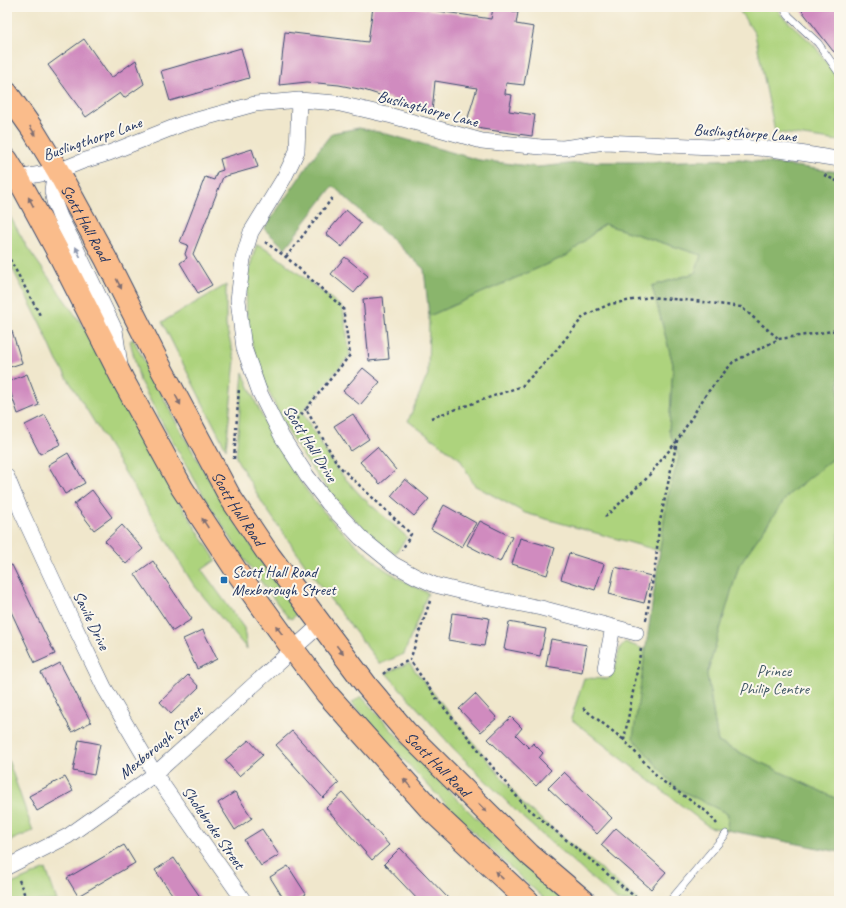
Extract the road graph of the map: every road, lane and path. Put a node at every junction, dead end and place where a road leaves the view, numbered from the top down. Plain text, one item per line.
1 (783, 7) edge
2 (839, 73) edge
3 (8, 97) edge
4 (299, 100) junction
5 (745, 132) dead end
6 (747, 147) junction
7 (839, 159) edge
8 (7, 160) edge
9 (58, 171) junction
10 (18, 178) junction
11 (334, 196) dead end
12 (251, 232) junction
13 (7, 254) edge
14 (286, 257) junction
15 (839, 262) edge
16 (839, 313) edge
17 (42, 317) dead end
18 (839, 330) edge
19 (779, 339) junction
20 (123, 380) junction
21 (240, 383) dead end
22 (431, 418) dead end
23 (677, 441) junction
24 (233, 462) dead end
25 (7, 477) edge
26 (605, 517) dead end
27 (393, 564) junction
28 (435, 585) junction
29 (320, 624) junction
30 (614, 627) junction
31 (641, 634) junction
32 (292, 648) junction
33 (410, 660) junction
34 (605, 668) dead end
35 (383, 674) dead end
36 (583, 708) dead end
37 (624, 740) junction
38 (155, 774) junction
39 (726, 834) joint
40 (7, 866) edge
41 (244, 901) edge
42 (528, 901) edge
43 (584, 901) edge
44 (640, 901) edge
45 (670, 901) edge

1 - 2 lane
3 -> 9 highway, Scott Hall Road
4 - 6 street, Buslingthorpe Lane
4 - 9 street, Buslingthorpe Lane
4 - 12 street, Scott Hall Drive
5 - 6 lane
6 - 7 street, Buslingthorpe Lane
8 - 10 highway, Scott Hall Road
9 - 10 street, Buslingthorpe Lane
20 -> 9 street, Scott Hall Road
9 -> 29 highway, Scott Hall Road
20 -> 10 highway, Scott Hall Road
11 - 14 path
12 - 14 path
12 - 27 street, Scott Hall Drive
13 - 17 path
14 - 27 path
15 - 16 path
18 - 19 path
19 - 22 path
19 - 23 path
32 -> 20 highway, Scott Hall Road
21 - 24 path
23 - 26 path
23 - 31 path
25 - 38 street, Savile Drive
27 - 28 street, Scott Hall Drive
28 - 30 street, Scott Hall Drive
28 - 33 path
29 - 32 street, Mexborough Street
29 -> 43 highway, Scott Hall Road
30 - 31 street, Scott Hall Drive
30 - 34 street
31 - 37 path
32 - 38 street, Mexborough Street
42 -> 32 highway, Scott Hall Road
33 - 35 path
33 - 44 path
36 - 37 path
37 - 39 path
38 - 40 street, Mexborough Street
38 - 41 street, Sholebroke Street
39 - 45 lane

